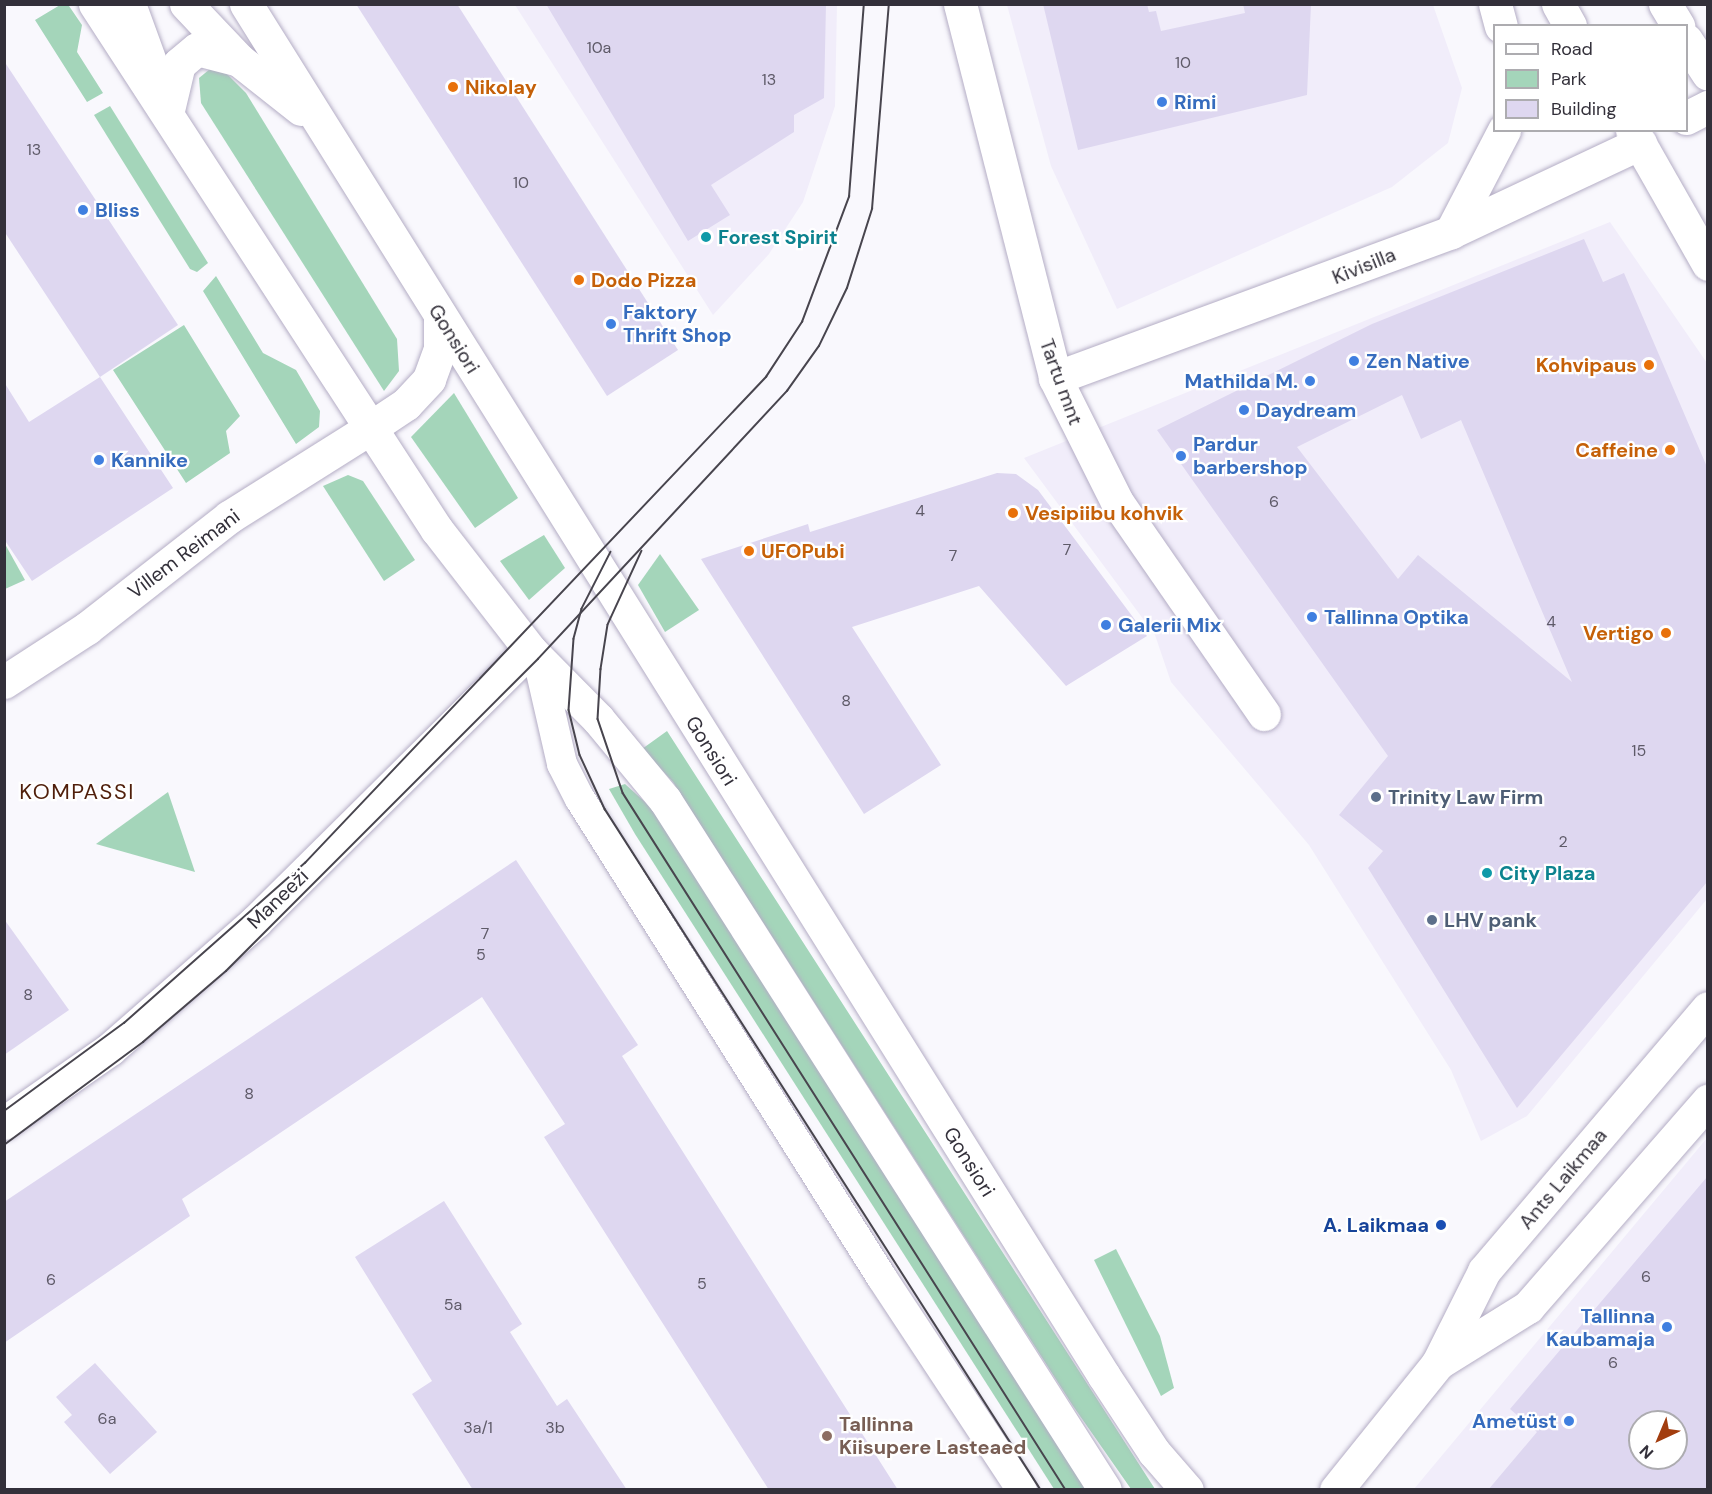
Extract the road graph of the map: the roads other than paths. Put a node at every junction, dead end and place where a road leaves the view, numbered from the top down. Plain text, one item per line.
1 (95, 4) edge
2 (129, 4) edge
3 (186, 4) edge
4 (246, 4) edge
5 (960, 4) edge
6 (1495, 4) edge
7 (1558, 4) edge
8 (1665, 4) edge
9 (1500, 24) edge
10 (1569, 24) edge
11 (1677, 24) edge
12 (1688, 43) edge
13 (239, 60) junction
14 (1707, 74) edge
15 (1707, 108) edge
16 (168, 110) junction
17 (1688, 117) edge
18 (320, 123) junction
19 (1503, 132) edge
20 (1645, 135) edge
21 (1451, 232) junction
22 (1707, 264) edge
23 (440, 316) junction
24 (1055, 378) junction
25 (367, 430) junction
26 (534, 654) junction
27 (4, 682) edge
28 (1264, 714) dead end
29 (1707, 1008) edge
30 (1707, 1101) edge
31 (4, 1124) edge
32 (1438, 1363) junction
33 (1022, 1490) edge
34 (1104, 1490) edge
35 (1187, 1490) edge
36 (1336, 1490) edge

1 - 16 street
2 - 16 street
3 - 13 street
4 - 18 street, Gonsiori
5 - 24 street, Tartu mnt
6 - 9 street
7 - 10 street
8 - 11 street
12 - 14 street
13 - 16 street
13 - 18 street
15 - 17 street
16 - 25 street
18 - 23 street, Gonsiori
19 - 21 street
20 - 21 street, Kivisilla
20 - 22 street
21 - 24 street, Kivisilla
23 - 25 street, Villem Reimani
23 - 35 street, Gonsiori
24 - 28 street, Tartu mnt
25 - 26 street
25 - 27 street, Villem Reimani
26 - 31 street, Maneeži
26 - 33 lane
26 - 34 street
29 - 32 street, Ants Laikmaa
30 - 32 street, Ants Laikmaa
32 - 36 street, Ants Laikmaa

